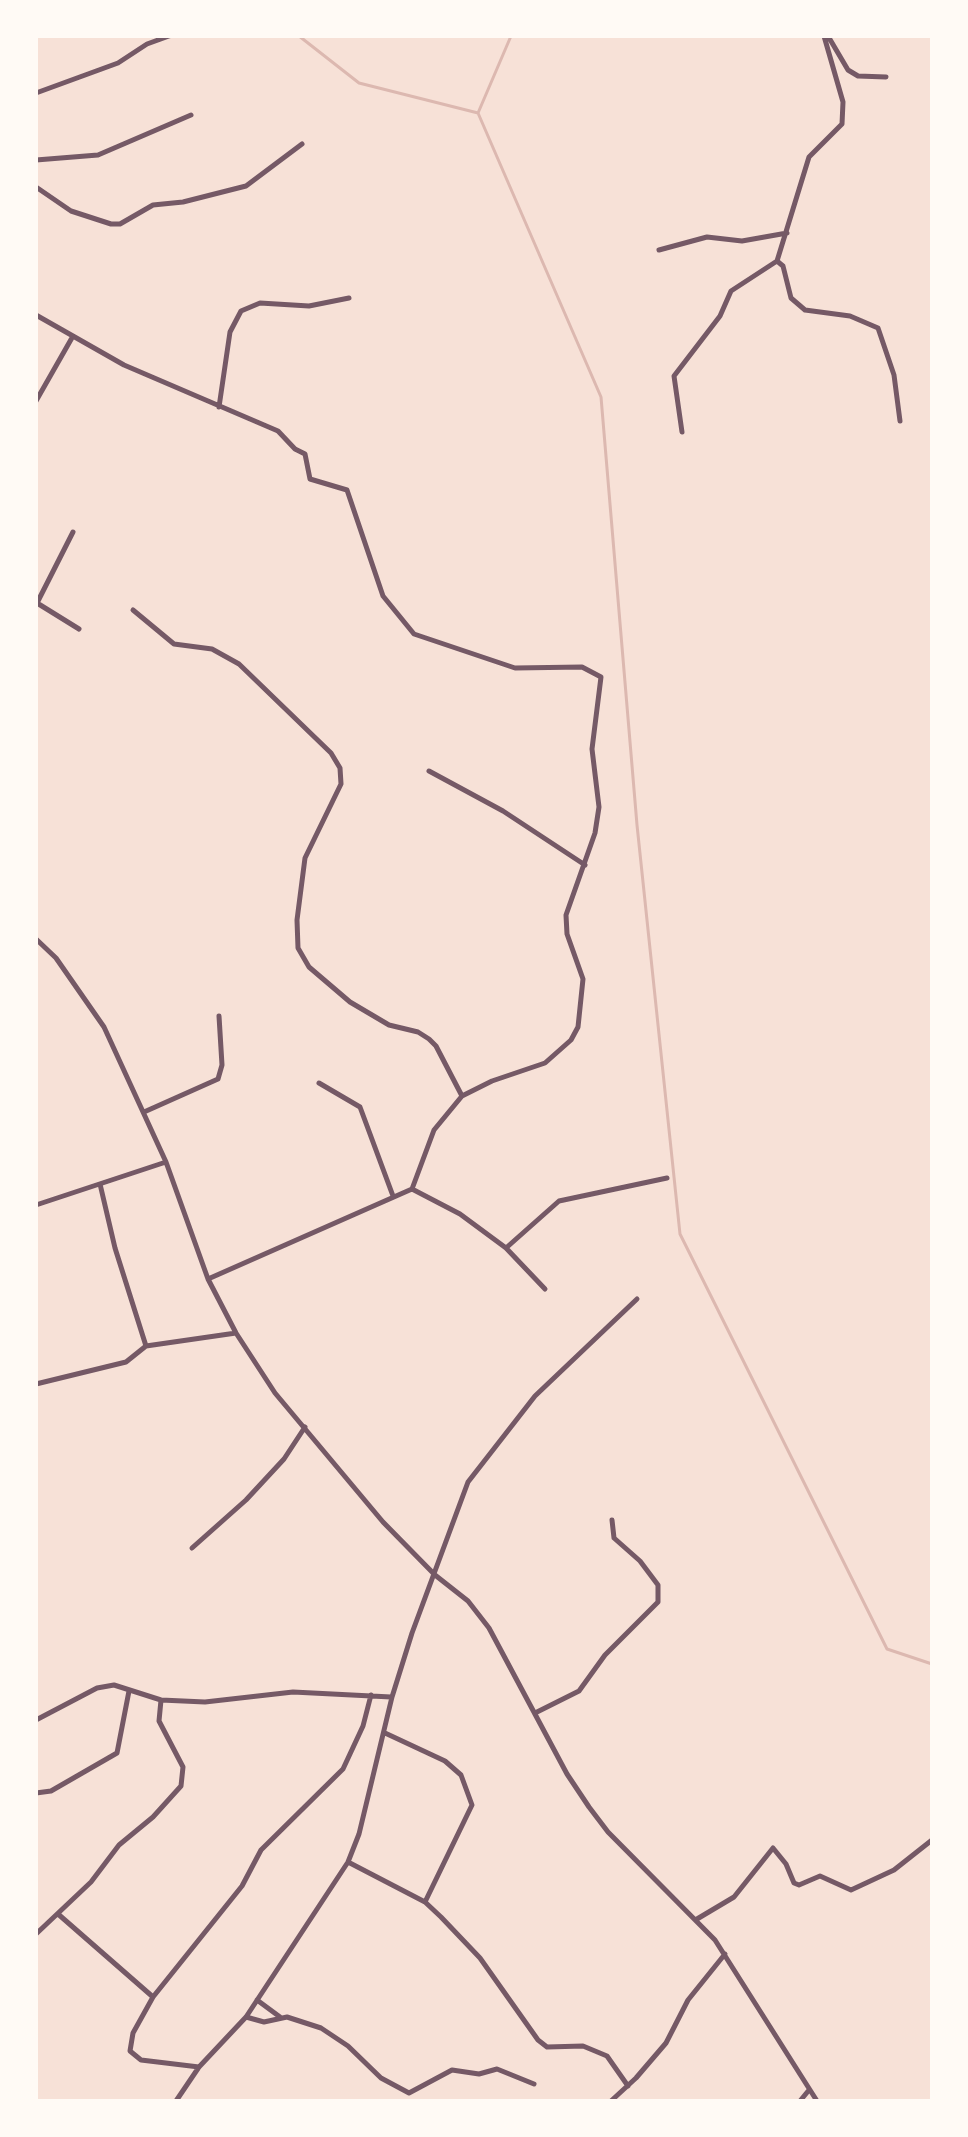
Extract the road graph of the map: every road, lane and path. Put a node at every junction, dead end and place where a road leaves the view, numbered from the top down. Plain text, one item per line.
1 (169, 36) edge
2 (826, 36) edge
3 (886, 77) dead end
4 (36, 93) edge
5 (191, 115) dead end
6 (302, 144) dead end
7 (36, 160) edge
8 (36, 187) edge
9 (787, 233) junction
10 (659, 250) dead end
11 (777, 261) junction
12 (349, 298) dead end
13 (36, 315) edge
14 (73, 336) junction
15 (36, 401) edge
16 (219, 407) junction
17 (900, 421) dead end
18 (682, 432) dead end
19 (73, 532) dead end
20 (36, 602) edge
21 (133, 610) dead end
22 (79, 629) dead end
23 (429, 771) dead end
24 (585, 865) junction
25 (36, 939) edge
26 (219, 1016) dead end
27 (319, 1083) dead end
28 (462, 1096) junction
29 (144, 1112) junction
30 (166, 1162) junction
31 (667, 1178) dead end
32 (100, 1184) junction
33 (412, 1189) junction
34 (393, 1196) junction
35 (36, 1205) edge
36 (506, 1248) junction
37 (208, 1279) junction
38 (545, 1289) dead end
39 (637, 1299) dead end
40 (236, 1333) junction
41 (146, 1346) junction
42 (36, 1384) edge
43 (305, 1427) junction
44 (612, 1520) dead end
45 (192, 1548) dead end
46 (435, 1575) junction
47 (129, 1691) junction
48 (371, 1695) junction
49 (392, 1697) junction
50 (161, 1700) junction
51 (535, 1713) junction
52 (36, 1720) edge
53 (385, 1733) junction
54 (36, 1793) edge
55 (932, 1840) edge
56 (348, 1862) junction
57 (425, 1902) junction
58 (58, 1914) junction
59 (697, 1919) junction
60 (36, 1934) edge
61 (725, 1954) junction
62 (153, 1997) junction
63 (257, 2000) junction
64 (246, 2017) junction
65 (280, 2017) junction
66 (199, 2067) junction
67 (534, 2084) dead end
68 (628, 2086) junction
69 (809, 2090) junction
70 (176, 2101) edge
71 (611, 2101) edge
72 (800, 2101) edge
73 (817, 2101) edge

1 - 4 street
2 - 3 street
2 - 9 street
5 - 7 street
6 - 8 street
9 - 10 street
9 - 11 street
11 - 17 street
11 - 18 street
12 - 16 street
13 - 14 street
14 - 15 street
14 - 16 street
16 - 24 street
19 - 20 street
20 - 22 street
21 - 28 street
23 - 24 street
24 - 28 street
25 - 29 street
26 - 29 street
27 - 34 street
28 - 33 street
29 - 30 street
30 - 32 street
30 - 37 street
31 - 36 street
32 - 35 street
32 - 41 street
33 - 34 street
33 - 36 street
34 - 37 street
36 - 38 street
37 - 40 street
39 - 46 street
40 - 41 street
40 - 43 street
41 - 42 street
43 - 45 street
43 - 46 street
44 - 51 street
46 - 49 street
46 - 51 street
47 - 50 street
47 - 52 street
47 - 54 street
48 - 49 street
48 - 50 street
48 - 62 street
49 - 53 street
50 - 58 street
51 - 59 street
53 - 56 street
53 - 57 street
55 - 59 street
56 - 57 street
56 - 63 street
57 - 68 street
58 - 60 street
58 - 62 street
59 - 61 street
61 - 68 street
61 - 69 street
62 - 66 street
63 - 64 street
63 - 65 street
64 - 65 street
64 - 66 street
65 - 67 street
66 - 70 street
68 - 71 street
69 - 72 street
69 - 73 street

